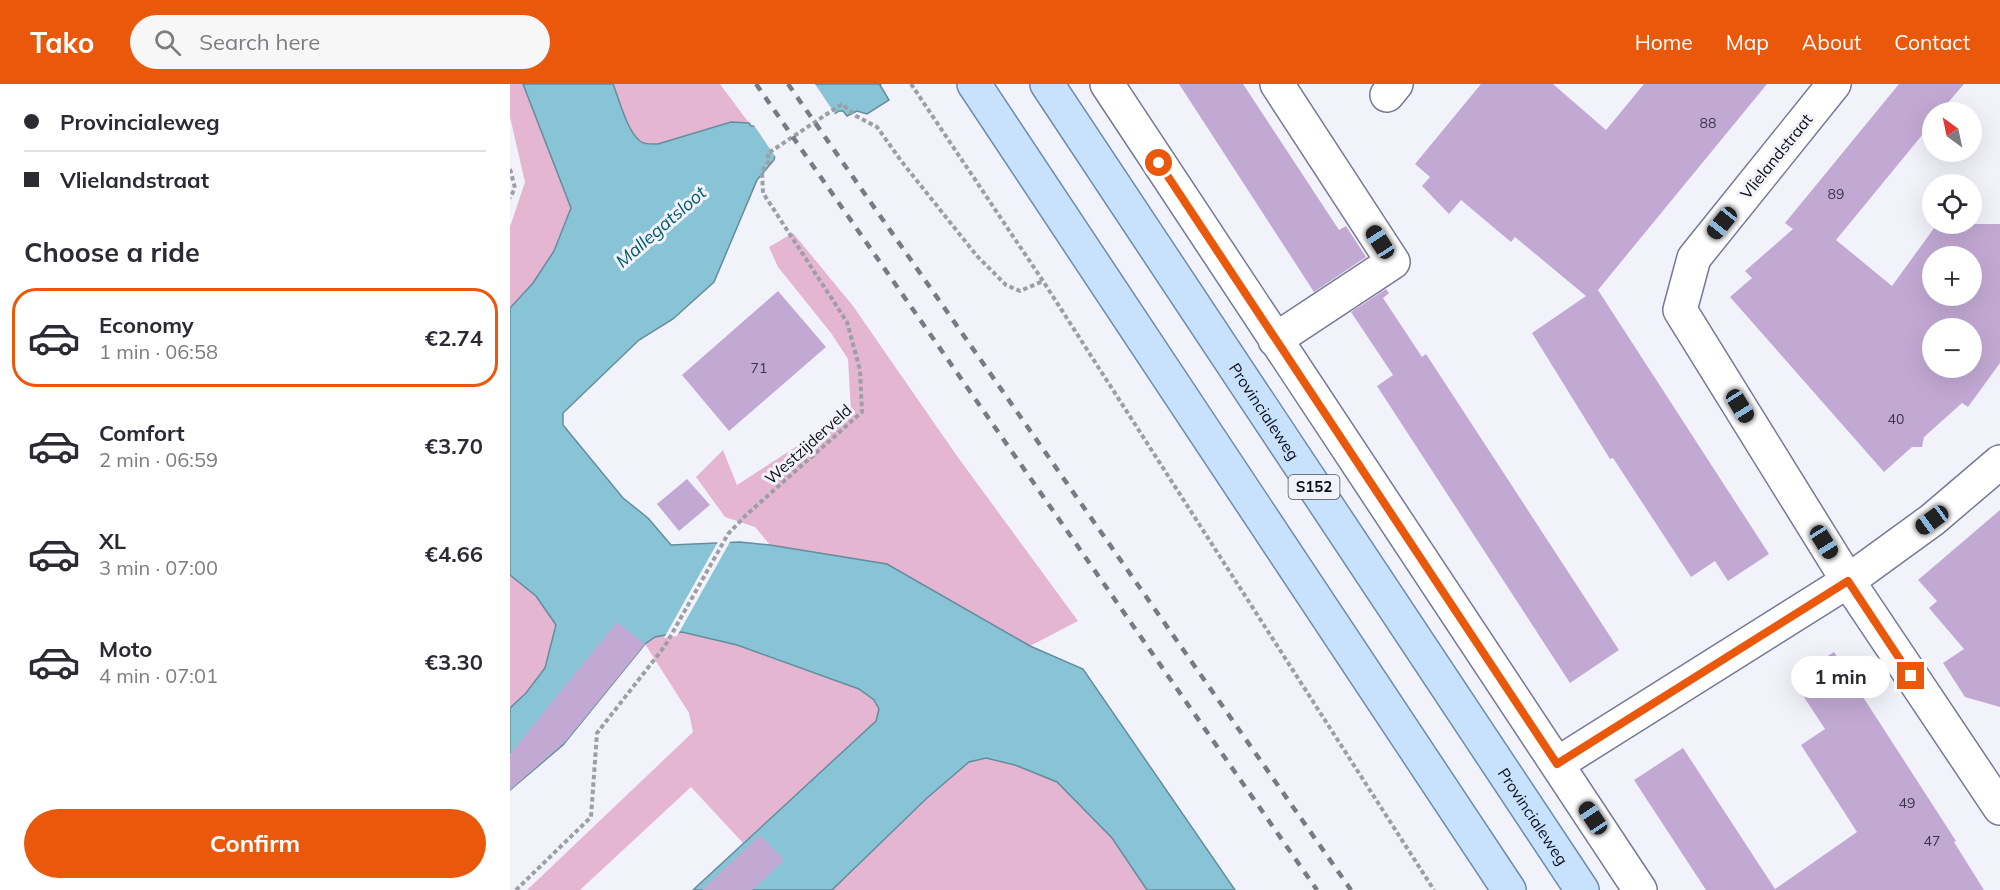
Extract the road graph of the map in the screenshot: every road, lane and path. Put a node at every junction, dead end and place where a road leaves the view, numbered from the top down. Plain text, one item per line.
1 (911, 84) edge
2 (974, 84) edge
3 (1047, 84) edge
4 (1107, 84) edge
5 (1277, 84) edge
6 (1834, 84) edge
7 (510, 169) edge
8 (510, 198) edge
9 (1043, 281) junction
10 (1275, 340) junction
11 (2000, 462) edge
12 (1848, 581) junction
13 (1557, 764) junction
14 (2000, 808) edge
15 (516, 890) edge
16 (1434, 890) edge
17 (1509, 890) edge
18 (1582, 890) edge
19 (1641, 890) edge

1 - 9 path
2 - 17 main road
3 - 18 main road, Provincialeweg / S152
4 - 10 street
5 - 10 street
6 - 12 street, Vlielandstraat
7 - 8 path
9 - 15 path, Westzijderveld
9 - 16 path
10 - 13 street
11 - 12 street
12 - 13 street
12 - 14 street, Vlielandstraat
13 - 19 street

